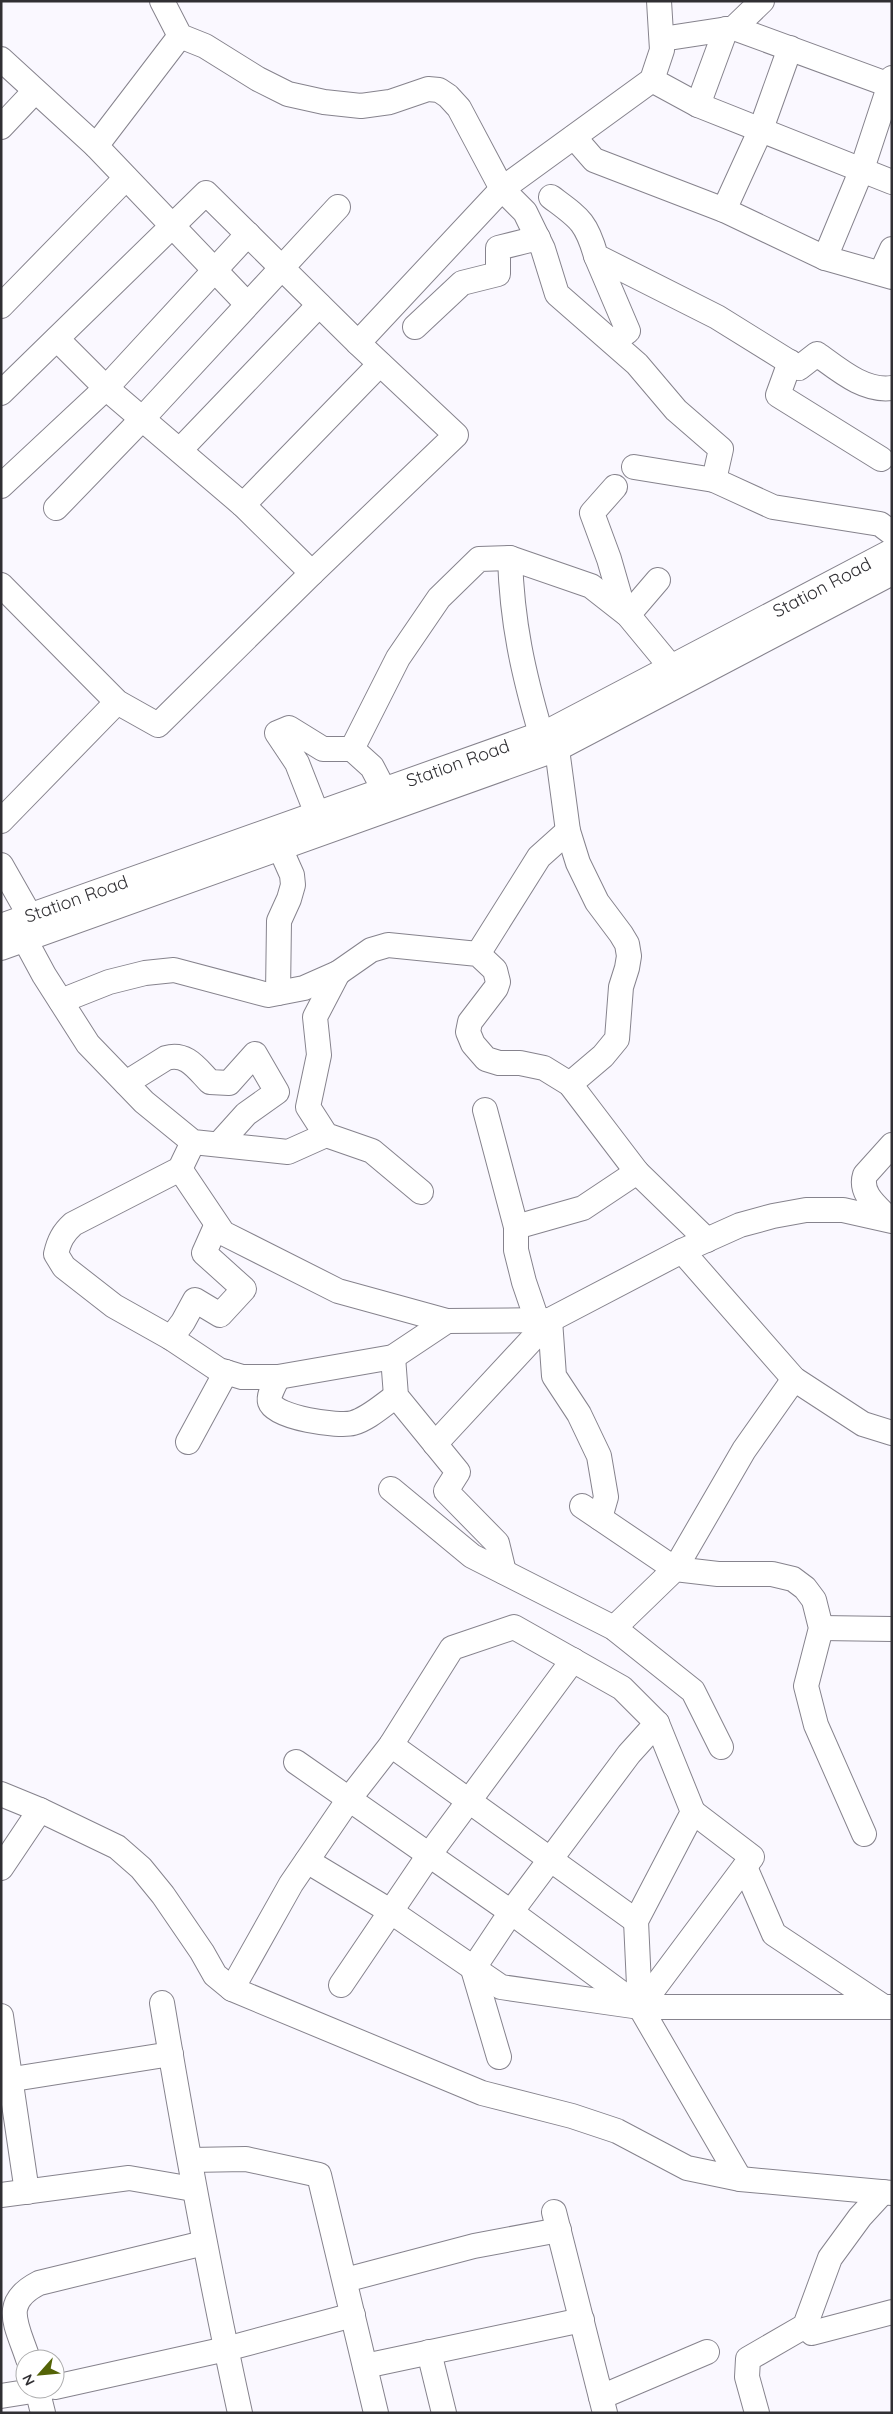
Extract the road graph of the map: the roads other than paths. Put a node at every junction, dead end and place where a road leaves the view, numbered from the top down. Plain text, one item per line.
1 (162, 1) edge
2 (659, 1) edge
3 (762, 1) edge
4 (730, 28) junction
5 (180, 36) junction
6 (662, 40) junction
7 (790, 48) junction
8 (1, 60) edge
9 (652, 80) junction
10 (891, 83) edge
11 (35, 91) junction
12 (698, 105) junction
13 (1, 127) edge
14 (761, 129) junction
15 (574, 137) junction
16 (96, 146) junction
17 (862, 170) junction
18 (126, 178) junction
19 (892, 182) edge
20 (502, 189) junction
21 (551, 197) dead end
22 (338, 207) dead end
23 (724, 210) junction
24 (171, 227) junction
25 (248, 234) junction
26 (538, 238) junction
27 (892, 249) edge
28 (596, 256) junction
29 (825, 258) junction
30 (281, 267) junction
31 (214, 272) junction
32 (887, 275) edge
33 (247, 304) junction
34 (319, 304) junction
35 (1, 306) edge
36 (415, 327) dead end
37 (57, 339) junction
38 (613, 342) junction
39 (358, 343) junction
40 (790, 362) junction
41 (380, 364) junction
42 (106, 388) junction
43 (892, 388) edge
44 (1, 393) edge
45 (143, 418) junction
46 (180, 450) junction
47 (881, 459) dead end
48 (634, 467) dead end
49 (714, 480) junction
50 (1, 486) edge
51 (616, 487) dead end
52 (243, 506) junction
53 (56, 508) dead end
54 (892, 533) edge
55 (892, 551) edge
56 (510, 558) junction
57 (312, 573) junction
58 (892, 573) edge
59 (658, 580) dead end
60 (1, 585) edge
61 (626, 613) junction
62 (671, 667) junction
63 (117, 702) junction
64 (549, 742) junction
65 (352, 749) junction
66 (384, 790) junction
67 (317, 814) junction
68 (1, 821) edge
69 (568, 831) junction
70 (280, 848) junction
71 (1, 865) edge
72 (30, 916) junction
73 (1, 926) edge
74 (24, 938) junction
75 (1, 948) edge
76 (478, 954) junction
77 (338, 973) junction
78 (278, 993) junction
79 (61, 1001) junction
80 (126, 1083) junction
81 (570, 1084) junction
82 (485, 1110) dead end
83 (326, 1135) junction
84 (192, 1142) junction
85 (219, 1144) junction
86 (892, 1145) edge
87 (180, 1169) junction
88 (637, 1172) junction
89 (421, 1192) dead end
90 (891, 1220) edge
91 (216, 1226) junction
92 (516, 1227) junction
93 (707, 1240) junction
94 (682, 1252) junction
95 (543, 1320) junction
96 (447, 1321) junction
97 (171, 1338) junction
98 (393, 1357) junction
99 (226, 1372) junction
100 (278, 1377) junction
101 (794, 1379) junction
102 (396, 1396) junction
103 (892, 1433) edge
104 (188, 1442) dead end
105 (435, 1444) junction
106 (391, 1489) dead end
107 (675, 1569) junction
108 (504, 1572) junction
109 (614, 1628) junction
110 (821, 1628) junction
111 (892, 1629) edge
112 (573, 1660) junction
113 (657, 1723) junction
114 (391, 1745) junction
115 (721, 1747) dead end
116 (296, 1762) dead end
117 (1, 1794) edge
118 (349, 1799) junction
119 (470, 1801) junction
120 (40, 1810) junction
121 (693, 1812) junction
122 (864, 1834) dead end
123 (429, 1855) junction
124 (551, 1858) junction
125 (307, 1861) junction
126 (745, 1867) junction
127 (1, 1868) edge
128 (390, 1912) junction
129 (511, 1912) junction
130 (636, 1921) junction
131 (473, 1969) junction
132 (340, 1984) dead end
133 (232, 1989) junction
134 (162, 2003) dead end
135 (888, 2007) edge
136 (640, 2008) junction
137 (1, 2016) edge
138 (171, 2054) junction
139 (499, 2057) dead end
140 (7, 2080) edge
141 (190, 2160) junction
142 (740, 2179) junction
143 (193, 2190) junction
144 (27, 2192) junction
145 (887, 2193) edge
146 (1, 2195) edge
147 (204, 2243) junction
148 (345, 2280) junction
149 (892, 2312) edge
150 (353, 2315) junction
151 (582, 2320) junction
152 (805, 2326) junction
153 (25, 2349) edge
154 (226, 2349) junction
155 (429, 2352) junction
156 (707, 2352) dead end
157 (365, 2366) junction
158 (65, 2389) edge
159 (15, 2395) edge
160 (1, 2396) edge
161 (603, 2405) edge
162 (240, 2413) edge
163 (376, 2413) edge
164 (444, 2413) edge
165 (756, 2413) edge

1 - 5 street
2 - 6 street
3 - 4 street
4 - 6 street
4 - 7 street
4 - 12 street
5 - 16 street
5 - 20 street
6 - 9 street
7 - 10 street
7 - 14 street
8 - 11 street
9 - 12 street
9 - 15 street
10 - 17 street
11 - 13 street
11 - 16 street
12 - 14 street
14 - 17 street
14 - 23 street
15 - 20 street
15 - 23 street
16 - 18 street
17 - 19 street
17 - 29 street
18 - 24 street
18 - 35 street
20 - 26 street
20 - 39 street
21 - 28 street
22 - 30 street
23 - 29 street
24 - 25 street
24 - 31 street
24 - 37 street
25 - 30 street
25 - 31 street
26 - 36 street
26 - 38 street
27 - 32 street
28 - 38 street
28 - 40 street
29 - 32 street
30 - 33 street
30 - 34 street
31 - 33 street
31 - 42 street
33 - 45 street
34 - 39 street
34 - 46 street
37 - 42 street
37 - 44 street
38 - 49 street
39 - 41 street
40 - 43 street
40 - 47 street
41 - 52 street
41 - 57 street
42 - 45 street
42 - 50 street
45 - 46 street
45 - 53 street
46 - 52 street
48 - 49 street
49 - 54 street
51 - 61 street
52 - 57 street
55 - 62 street, Station Road
56 - 61 street
56 - 64 street
56 - 65 street
57 - 63 street
58 - 64 street, Station Road
59 - 61 street
60 - 63 street
61 - 62 street
62 - 64 street, Station Road
63 - 68 street
64 - 66 street, Station Road
64 - 69 street
64 - 70 street, Station Road
65 - 66 street
65 - 67 street
66 - 67 street, Station Road
67 - 72 street, Station Road
69 - 76 street
69 - 81 street
70 - 74 street, Station Road
70 - 78 street
71 - 72 street
72 - 73 street, Station Road
74 - 75 street, Station Road
74 - 79 street
76 - 77 street
76 - 81 street
77 - 78 street
77 - 83 street
78 - 79 street
79 - 80 street
80 - 84 street
80 - 85 street
81 - 88 street
82 - 92 street
83 - 85 street
83 - 89 street
84 - 85 street
84 - 87 street
86 - 90 street
87 - 91 street
87 - 97 street
88 - 92 street
88 - 93 street
90 - 93 street
91 - 96 street
91 - 97 street
92 - 95 street
93 - 94 street
94 - 95 street
94 - 101 street
95 - 96 street
95 - 105 street
95 - 107 street
96 - 98 street
97 - 99 street
98 - 100 street
98 - 102 street
99 - 100 street
99 - 104 street
100 - 102 street
101 - 103 street
101 - 107 street
102 - 105 street
105 - 108 street
106 - 108 street
107 - 109 street
107 - 110 street
108 - 109 street
109 - 115 street
110 - 111 street
110 - 122 street
112 - 113 street
112 - 114 street
112 - 119 street
113 - 121 street
113 - 124 street
114 - 118 street
114 - 119 street
116 - 118 street
117 - 120 street
118 - 123 street
118 - 125 street
119 - 123 street
119 - 124 street
120 - 127 street
120 - 133 street
121 - 126 street
121 - 130 street
123 - 128 street
123 - 129 street
124 - 129 street
124 - 130 street
125 - 128 street
125 - 133 street
126 - 135 street
126 - 136 street
128 - 131 street
128 - 132 street
129 - 131 street
129 - 136 street
130 - 136 street
131 - 136 street
131 - 139 street
133 - 142 street
134 - 138 street
135 - 136 street
136 - 142 street
137 - 140 street
138 - 140 street
138 - 141 street
140 - 144 street
141 - 143 street
141 - 148 street
142 - 145 street
143 - 144 street
143 - 147 street
144 - 146 street
145 - 152 street
147 - 153 street
147 - 154 street
148 - 150 street
148 - 151 street
149 - 152 street
150 - 154 street
150 - 157 street
151 - 155 street
151 - 161 street
152 - 165 street
154 - 158 street
154 - 162 street
155 - 157 street
155 - 164 street
156 - 161 street
157 - 163 street
159 - 160 street

